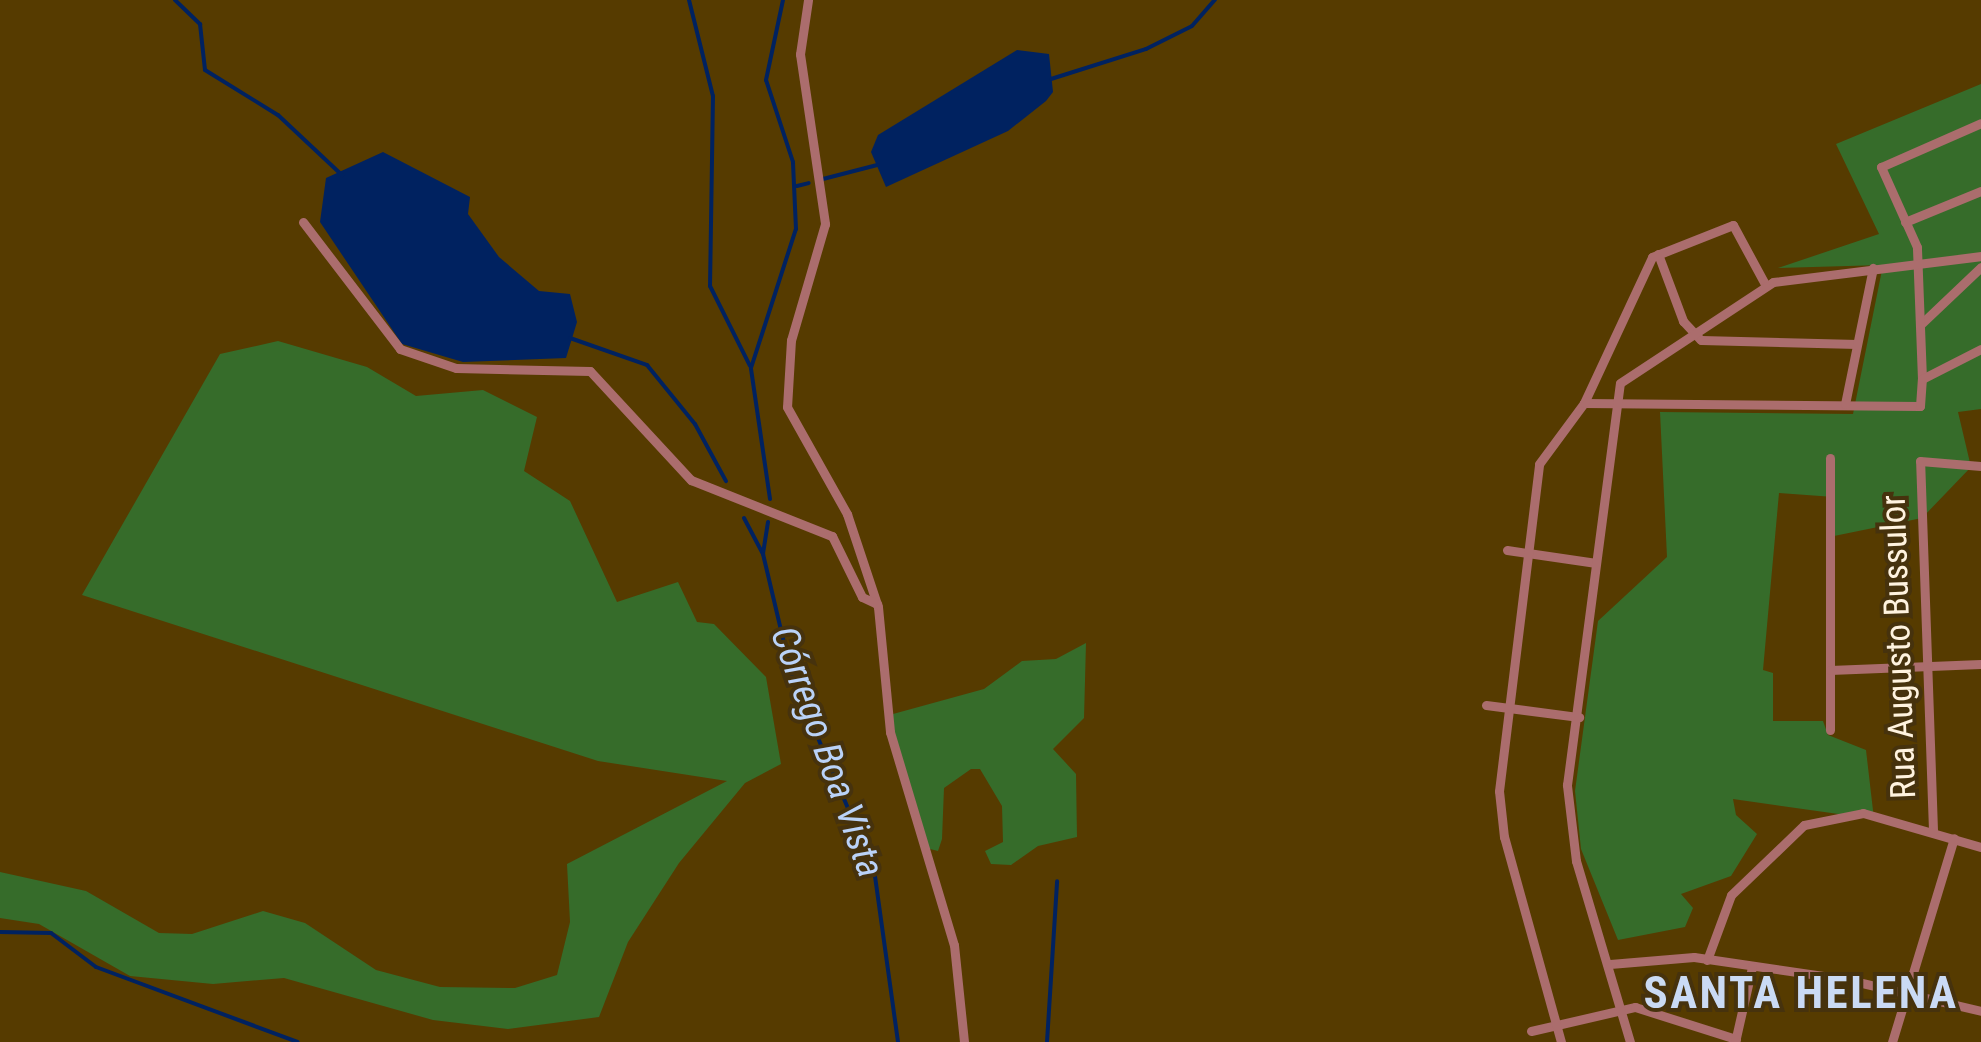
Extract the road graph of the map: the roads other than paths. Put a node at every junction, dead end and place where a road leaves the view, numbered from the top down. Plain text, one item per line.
1 (808, 0) edge
2 (1981, 123) edge
3 (1981, 190) edge
4 (303, 222) dead end
5 (1905, 222) junction
6 (1658, 254) junction
7 (1981, 256) edge
8 (1920, 262) junction
9 (1981, 267) edge
10 (1873, 268) junction
11 (1766, 286) junction
12 (1920, 324) junction
13 (1691, 332) junction
14 (1857, 344) junction
15 (1981, 349) edge
16 (1597, 379) junction
17 (1922, 379) junction
18 (1620, 383) junction
19 (1584, 403) junction
20 (1616, 403) junction
21 (1845, 404) junction
22 (1830, 458) dead end
23 (1981, 466) edge
24 (1506, 550) dead end
25 (1532, 552) junction
26 (1596, 563) junction
27 (877, 604) junction
28 (1981, 664) edge
29 (1927, 665) junction
30 (1830, 670) junction
31 (1486, 705) dead end
32 (1512, 708) junction
33 (1579, 717) junction
34 (1830, 730) dead end
35 (1933, 830) junction
36 (1954, 838) junction
37 (1981, 847) edge
38 (1707, 960) junction
39 (1610, 964) junction
40 (1752, 968) junction
41 (1904, 994) junction
42 (1621, 1008) junction
43 (1981, 1011) edge
44 (1556, 1024) junction
45 (1531, 1031) dead end
46 (1736, 1041) edge
47 (964, 1042) edge
48 (1561, 1042) edge
49 (1630, 1042) edge
50 (1892, 1042) edge

1 - 27 street
2 - 5 street
3 - 5 street
4 - 27 street
5 - 8 street
6 - 11 street
6 - 13 street
6 - 16 street
7 - 8 street
8 - 10 street
8 - 12 street
9 - 12 street
10 - 11 street
10 - 14 street
11 - 13 street
12 - 17 street
13 - 14 street
13 - 18 street
14 - 21 street
15 - 17 street
16 - 18 street
16 - 19 street
17 - 21 street
18 - 20 street
19 - 20 street
19 - 25 street
20 - 21 street
20 - 26 street
22 - 30 street
23 - 29 street, Rua Augusto Bussulor
24 - 25 street
25 - 26 street
25 - 32 street
26 - 33 street
27 - 47 street
28 - 29 street
29 - 30 street
29 - 35 street, Rua Augusto Bussulor
30 - 34 street
31 - 32 street
32 - 33 street
32 - 44 street
33 - 39 street
35 - 36 street
35 - 38 street
36 - 37 street
36 - 41 street
38 - 39 street
38 - 40 street
39 - 42 street
40 - 41 street
40 - 46 street
41 - 43 street
41 - 50 street
42 - 44 street
42 - 46 street
42 - 49 street
44 - 45 street
44 - 48 street

